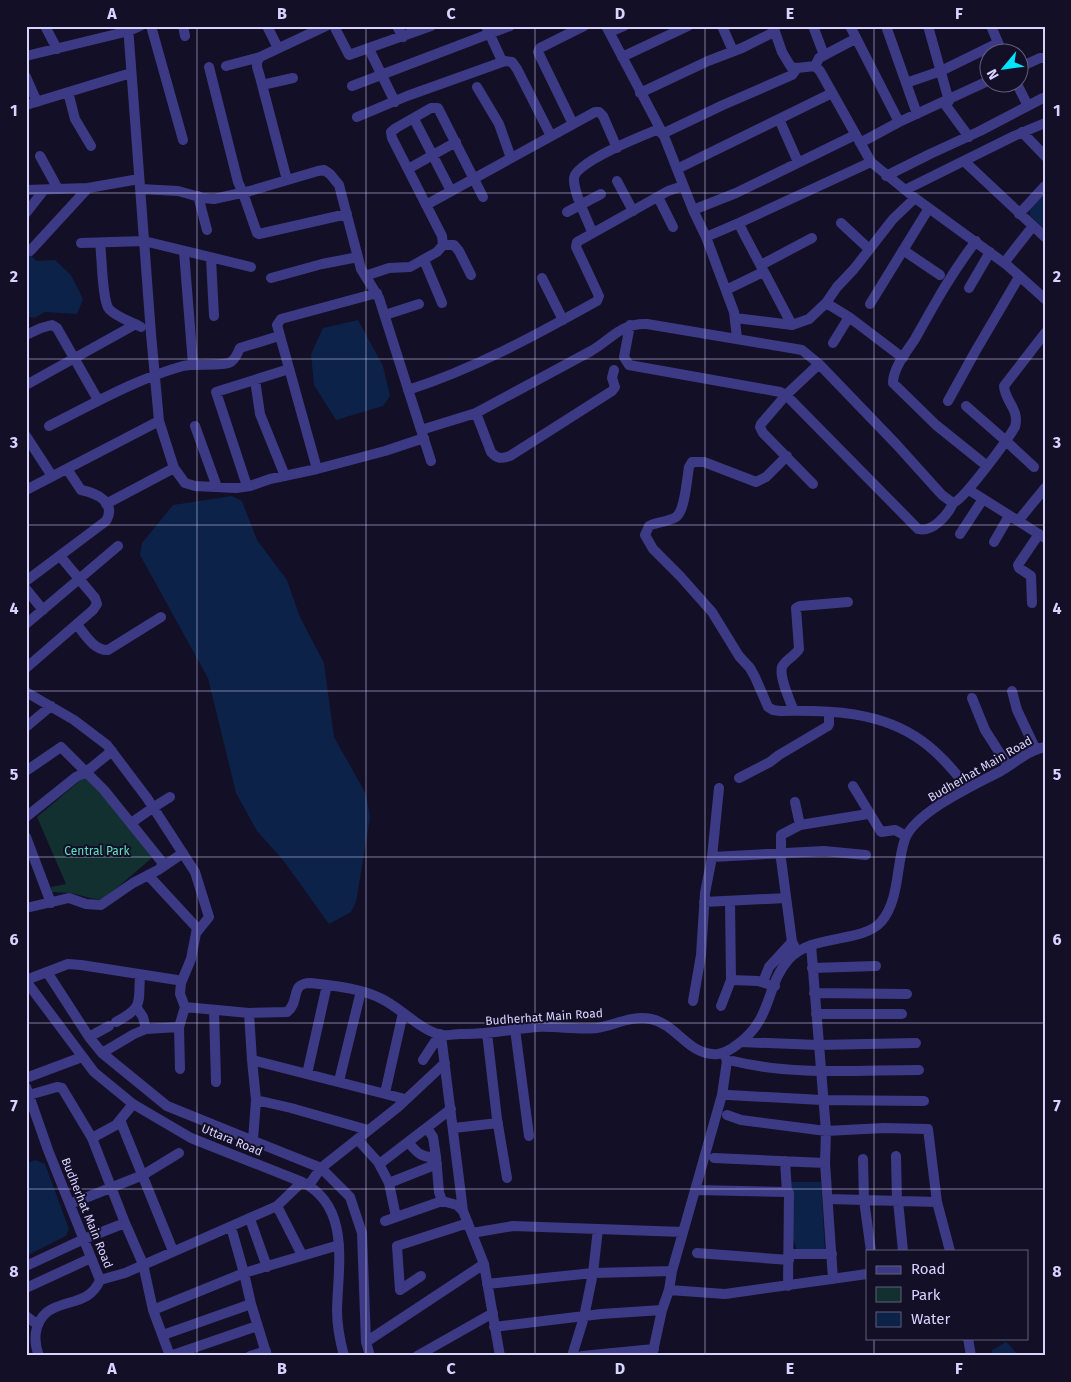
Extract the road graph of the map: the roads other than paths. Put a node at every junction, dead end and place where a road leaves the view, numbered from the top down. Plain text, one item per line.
1 (45, 26) edge
2 (140, 26) edge
3 (151, 26) edge
4 (267, 26) edge
5 (326, 26) edge
6 (334, 26) edge
7 (397, 26) edge
8 (431, 26) edge
9 (510, 26) edge
10 (584, 26) edge
11 (624, 26) edge
12 (688, 26) edge
13 (722, 26) edge
14 (813, 26) edge
15 (850, 26) edge
16 (886, 26) edge
17 (928, 26) edge
18 (990, 26) edge
19 (128, 28) edge
20 (608, 29) edge
21 (773, 29) edge
22 (488, 30) edge
23 (403, 37) junction
24 (855, 39) junction
25 (997, 42) edge
26 (278, 48) junction
27 (369, 48) junction
28 (57, 49) junction
29 (733, 51) junction
30 (824, 55) junction
31 (26, 56) edge
32 (260, 57) junction
33 (622, 57) junction
34 (978, 57) edge
35 (1045, 58) edge
36 (502, 61) junction
37 (1028, 63) edge
38 (226, 66) dead end
39 (815, 66) junction
40 (209, 67) dead end
41 (797, 68) junction
42 (941, 71) junction
43 (131, 73) junction
44 (381, 74) junction
45 (26, 77) edge
46 (293, 78) dead end
47 (906, 82) junction
48 (262, 84) junction
49 (352, 86) dead end
50 (978, 86) edge
51 (476, 87) dead end
52 (68, 92) junction
53 (832, 92) junction
54 (1021, 92) edge
55 (640, 93) junction
56 (1043, 98) dead end
57 (395, 102) junction
58 (946, 102) junction
59 (31, 104) edge
60 (1028, 106) junction
61 (917, 114) junction
62 (357, 117) dead end
63 (414, 119) junction
64 (779, 120) junction
65 (899, 122) junction
66 (1045, 123) edge
67 (573, 124) junction
68 (661, 131) junction
69 (1022, 132) junction
70 (551, 136) junction
71 (969, 137) junction
72 (858, 139) junction
73 (184, 140) dead end
74 (456, 142) junction
75 (91, 146) dead end
76 (617, 148) junction
77 (433, 155) junction
78 (40, 156) dead end
79 (1045, 156) edge
80 (512, 158) junction
81 (798, 162) junction
82 (870, 162) junction
83 (965, 162) junction
84 (408, 169) junction
85 (677, 169) junction
86 (886, 176) junction
87 (475, 179) junction
88 (287, 180) junction
89 (617, 181) dead end
90 (139, 184) junction
91 (683, 186) junction
92 (1045, 186) edge
93 (88, 188) junction
94 (58, 189) junction
95 (26, 190) edge
96 (44, 190) junction
97 (905, 190) junction
98 (451, 191) junction
99 (243, 193) junction
100 (601, 194) dead end
101 (198, 196) junction
102 (483, 197) dead end
103 (658, 197) junction
104 (915, 198) junction
105 (426, 205) junction
106 (581, 205) junction
107 (929, 208) junction
108 (693, 210) junction
109 (633, 211) junction
110 (567, 212) dead end
111 (26, 213) edge
112 (346, 214) junction
113 (1019, 214) junction
114 (741, 222) junction
115 (841, 222) dead end
116 (1033, 226) junction
117 (674, 227) dead end
118 (208, 230) dead end
119 (592, 232) junction
120 (706, 237) junction
121 (1045, 237) edge
122 (812, 238) dead end
123 (976, 241) junction
124 (144, 242) junction
125 (100, 243) junction
126 (81, 244) dead end
127 (443, 245) junction
128 (869, 250) junction
129 (903, 250) junction
130 (30, 251) dead end
131 (184, 252) junction
132 (990, 252) junction
133 (358, 257) junction
134 (211, 258) junction
135 (424, 260) junction
136 (1004, 263) junction
137 (251, 267) dead end
138 (761, 269) junction
139 (471, 274) dead end
140 (940, 275) dead end
141 (365, 276) junction
142 (1019, 277) junction
143 (271, 278) dead end
144 (542, 278) dead end
145 (969, 288) dead end
146 (726, 290) junction
147 (377, 293) junction
148 (1045, 299) edge
149 (442, 303) dead end
150 (826, 303) junction
151 (419, 304) dead end
152 (870, 304) dead end
153 (385, 315) junction
154 (214, 316) dead end
155 (849, 317) junction
156 (735, 318) junction
157 (563, 320) junction
158 (136, 324) junction
159 (630, 325) junction
160 (792, 325) junction
161 (150, 332) junction
162 (1045, 333) edge
163 (26, 335) edge
164 (279, 336) junction
165 (737, 338) junction
166 (833, 343) dead end
167 (903, 358) junction
168 (75, 359) junction
169 (193, 364) junction
170 (819, 364) junction
171 (289, 369) junction
172 (614, 370) dead end
173 (155, 374) junction
174 (255, 380) junction
175 (26, 385) edge
176 (408, 390) junction
177 (786, 395) junction
178 (98, 400) junction
179 (948, 401) dead end
180 (966, 406) dead end
181 (476, 413) junction
182 (160, 421) junction
183 (49, 426) dead end
184 (195, 426) dead end
185 (422, 434) junction
186 (26, 436) edge
187 (1006, 440) junction
188 (787, 456) junction
189 (431, 461) dead end
190 (987, 466) junction
191 (1034, 467) dead end
192 (66, 468) junction
193 (174, 468) junction
194 (317, 469) junction
195 (52, 476) junction
196 (285, 476) junction
197 (813, 484) dead end
198 (247, 486) junction
199 (217, 487) junction
200 (1045, 488) edge
201 (26, 490) edge
202 (969, 490) junction
203 (983, 499) junction
204 (952, 503) junction
205 (106, 504) junction
206 (1014, 519) junction
207 (960, 534) dead end
208 (1042, 536) edge
209 (994, 542) dead end
210 (118, 546) dead end
211 (60, 556) junction
212 (80, 580) junction
213 (26, 581) edge
214 (26, 590) edge
215 (848, 602) dead end
216 (1032, 602) dead end
217 (43, 610) junction
218 (161, 617) dead end
219 (26, 624) edge
220 (77, 625) junction
221 (26, 668) edge
222 (1012, 691) dead end
223 (26, 692) edge
224 (972, 698) dead end
225 (51, 706) junction
226 (794, 711) junction
227 (829, 712) junction
228 (26, 727) edge
229 (1035, 744) edge
230 (112, 751) junction
231 (1008, 766) junction
232 (26, 771) edge
233 (86, 772) junction
234 (739, 778) dead end
235 (853, 786) dead end
236 (719, 788) dead end
237 (968, 788) junction
238 (162, 802) junction
239 (795, 802) dead end
240 (868, 814) junction
241 (26, 816) edge
242 (131, 823) junction
243 (800, 825) junction
244 (906, 836) junction
245 (26, 837) edge
246 (183, 853) junction
247 (782, 854) junction
248 (866, 855) dead end
249 (712, 856) junction
250 (162, 868) junction
251 (148, 875) junction
252 (786, 898) junction
253 (730, 900) junction
254 (704, 902) junction
255 (51, 903) junction
256 (26, 908) edge
257 (196, 936) junction
258 (794, 946) junction
259 (811, 946) junction
260 (876, 966) dead end
261 (812, 968) junction
262 (140, 974) junction
263 (34, 978) edge
264 (730, 980) junction
265 (763, 982) junction
266 (181, 983) junction
267 (327, 985) junction
268 (774, 986) junction
269 (361, 991) junction
270 (814, 993) junction
271 (906, 994) dead end
272 (693, 1001) dead end
273 (721, 1006) dead end
274 (185, 1007) junction
275 (137, 1008) junction
276 (214, 1010) junction
277 (403, 1013) junction
278 (249, 1014) junction
279 (816, 1014) junction
280 (902, 1014) dead end
281 (179, 1027) junction
282 (146, 1029) junction
283 (515, 1029) junction
284 (487, 1033) junction
285 (440, 1034) junction
286 (89, 1037) junction
287 (741, 1042) junction
288 (916, 1043) dead end
289 (818, 1045) junction
290 (102, 1053) junction
291 (724, 1053) junction
292 (82, 1057) junction
293 (252, 1060) junction
294 (423, 1060) dead end
295 (734, 1061) dead end
296 (445, 1063) junction
297 (180, 1069) dead end
298 (820, 1070) junction
299 (919, 1070) dead end
300 (307, 1074) junction
301 (26, 1078) edge
302 (339, 1081) junction
303 (216, 1082) dead end
304 (28, 1091) edge
305 (384, 1093) junction
306 (728, 1095) dead end
307 (405, 1099) junction
308 (256, 1100) junction
309 (822, 1100) junction
310 (924, 1101) dead end
311 (133, 1104) junction
312 (451, 1109) junction
313 (727, 1115) dead end
314 (120, 1120) junction
315 (498, 1123) junction
316 (427, 1128) junction
317 (454, 1128) junction
318 (368, 1130) junction
319 (826, 1130) junction
320 (529, 1136) dead end
321 (92, 1138) junction
322 (253, 1140) junction
323 (358, 1140) junction
324 (409, 1143) junction
325 (179, 1153) dead end
326 (896, 1156) dead end
327 (714, 1158) dead end
328 (863, 1159) dead end
329 (437, 1161) junction
330 (378, 1162) junction
331 (785, 1162) junction
332 (825, 1163) junction
333 (321, 1168) junction
334 (143, 1175) junction
335 (507, 1178) dead end
336 (306, 1183) junction
337 (389, 1183) junction
338 (111, 1188) junction
339 (696, 1190) junction
340 (787, 1192) junction
341 (828, 1199) junction
342 (864, 1200) junction
343 (442, 1201) junction
344 (898, 1201) junction
345 (937, 1202) junction
346 (70, 1204) junction
347 (277, 1206) junction
348 (463, 1211) junction
349 (396, 1217) junction
350 (250, 1218) junction
351 (385, 1220) dead end
352 (125, 1224) junction
353 (230, 1227) junction
354 (470, 1228) junction
355 (598, 1229) junction
356 (683, 1232) junction
357 (84, 1239) junction
358 (340, 1246) junction
359 (871, 1250) edge
360 (903, 1250) edge
361 (950, 1250) edge
362 (172, 1251) junction
363 (697, 1253) dead end
364 (832, 1254) junction
365 (302, 1256) junction
366 (789, 1257) junction
367 (91, 1258) junction
368 (143, 1264) junction
369 (484, 1264) junction
370 (26, 1266) edge
371 (267, 1267) junction
372 (672, 1270) junction
373 (244, 1273) junction
374 (593, 1273) junction
375 (866, 1274) edge
376 (421, 1276) dead end
377 (833, 1279) junction
378 (100, 1280) junction
379 (487, 1284) junction
380 (788, 1286) junction
381 (26, 1288) edge
382 (669, 1290) junction
383 (250, 1304) junction
384 (152, 1310) junction
385 (662, 1310) junction
386 (493, 1313) junction
387 (26, 1316) edge
388 (584, 1317) junction
389 (257, 1326) junction
390 (494, 1327) junction
391 (163, 1335) junction
392 (34, 1338) edge
393 (968, 1340) edge
394 (366, 1342) junction
395 (653, 1352) edge
396 (266, 1353) edge
397 (45, 1356) edge
398 (170, 1356) edge
399 (250, 1356) edge
400 (344, 1356) edge
401 (370, 1356) edge
402 (417, 1356) edge
403 (500, 1356) edge
404 (572, 1356) edge
405 (582, 1356) edge
406 (971, 1356) edge

1 - 28 street
2 - 19 street
3 - 73 street
4 - 26 street
5 - 26 street
6 - 27 street
7 - 23 street
8 - 23 street
9 - 22 street
10 - 67 street
11 - 20 street
12 - 33 street
13 - 29 street
14 - 30 street
15 - 24 street
16 - 47 street
17 - 42 street
18 - 25 street
19 - 28 street
19 - 43 street
20 - 33 street
21 - 29 street
21 - 41 street
22 - 36 street
22 - 44 street
23 - 27 street
24 - 30 street
24 - 65 street
26 - 32 street
27 - 44 street
28 - 31 street
29 - 55 street
30 - 39 street
32 - 38 street
32 - 48 street
33 - 55 street
34 - 42 street
35 - 37 street
36 - 57 street
36 - 70 street
39 - 41 street
39 - 53 street
40 - 99 street
41 - 68 street
42 - 47 street
42 - 58 street
43 - 52 street
43 - 90 street
44 - 49 street
44 - 57 street
45 - 59 street
46 - 48 street
47 - 61 street
48 - 88 street
50 - 58 street
51 - 80 street
52 - 59 street
52 - 75 street
53 - 64 street
53 - 72 street
54 - 60 street
55 - 68 street
56 - 60 street
57 - 62 street
58 - 61 street
58 - 71 street
60 - 71 street
61 - 65 street
63 - 74 street
63 - 77 street
63 - 84 street
64 - 81 street
64 - 85 street
65 - 72 street
66 - 69 street
67 - 70 street
67 - 76 street
68 - 76 street
68 - 85 street
69 - 79 street
69 - 83 street
70 - 80 street
71 - 86 street
72 - 81 street
72 - 82 street
74 - 77 street
74 - 87 street
76 - 106 street
77 - 84 street
77 - 98 street
78 - 94 street
80 - 87 street
81 - 108 street
82 - 86 street
82 - 114 street
83 - 97 street
83 - 113 street
84 - 105 street
85 - 91 street
86 - 97 street
87 - 98 street
87 - 102 street
88 - 99 street
88 - 112 street
89 - 109 street
90 - 93 street
90 - 101 street
90 - 124 street
91 - 103 street
91 - 108 street
92 - 113 street
93 - 94 street
93 - 130 street
94 - 96 street
95 - 96 street
96 - 111 street
97 - 104 street
98 - 105 street
99 - 101 street
99 - 112 street
100 - 106 street
101 - 118 street
103 - 109 street
103 - 117 street
104 - 107 street
104 - 128 street
105 - 127 street
106 - 110 street
106 - 119 street
107 - 123 street
107 - 129 street
108 - 120 street
109 - 119 street
112 - 133 street
113 - 116 street
114 - 120 street
114 - 138 street
115 - 128 street
116 - 121 street
116 - 136 street
119 - 157 street
120 - 146 street
122 - 138 street
123 - 132 street
123 - 167 street
124 - 125 street
124 - 131 street
124 - 161 street
125 - 126 street
125 - 158 street
127 - 135 street
127 - 139 street
128 - 150 street
129 - 140 street
129 - 152 street
131 - 134 street
131 - 169 street
132 - 136 street
132 - 145 street
133 - 141 street
133 - 143 street
134 - 137 street
134 - 154 street
135 - 141 street
135 - 149 street
136 - 142 street
138 - 146 street
138 - 160 street
141 - 147 street
142 - 148 street
142 - 179 street
144 - 157 street
146 - 156 street
147 - 153 street
147 - 164 street
150 - 155 street
150 - 160 street
151 - 153 street
153 - 176 street
155 - 166 street
155 - 167 street
156 - 160 street
156 - 165 street
157 - 176 street
158 - 161 street
158 - 168 street
159 - 165 street
159 - 177 street
159 - 181 street
161 - 173 street
162 - 187 street
163 - 168 street
164 - 169 street
164 - 171 street
165 - 170 street
167 - 190 street
168 - 175 street
168 - 178 street
169 - 173 street
170 - 177 street
170 - 204 street
171 - 174 street
171 - 194 street
172 - 181 street
173 - 178 street
173 - 182 street
174 - 196 street
174 - 198 street
176 - 185 street
177 - 188 street
177 - 204 street
178 - 183 street
180 - 187 street
181 - 185 street
182 - 192 street
182 - 193 street
184 - 199 street
185 - 189 street
185 - 194 street
186 - 195 street
187 - 190 street
187 - 191 street
188 - 197 street
188 - 226 street
190 - 202 street
192 - 195 street
192 - 205 street
193 - 199 street
193 - 205 street
194 - 196 street
195 - 201 street
196 - 198 street
198 - 199 street
200 - 206 street
202 - 203 street
202 - 204 street
203 - 206 street
203 - 207 street
205 - 211 street
206 - 208 street
206 - 209 street
208 - 216 street
210 - 212 street
211 - 212 street
211 - 213 street
212 - 217 street
212 - 220 street
214 - 217 street
215 - 226 street
217 - 219 street
218 - 220 street
220 - 221 street
222 - 229 street
223 - 225 street
224 - 231 street
225 - 228 street
225 - 230 street
226 - 227 street
227 - 234 street
227 - 237 street
229 - 231 street, Budherhat Main Road
230 - 233 street
230 - 238 street
231 - 237 street, Budherhat Main Road
232 - 233 street
233 - 241 street
233 - 242 street
235 - 240 street
236 - 249 street
237 - 244 street, Budherhat Main Road
238 - 242 street
238 - 246 street
239 - 243 street
240 - 243 street
240 - 244 street
242 - 250 street
243 - 247 street
244 - 259 street
245 - 255 street
246 - 250 street
246 - 257 street
247 - 248 street
247 - 249 street
247 - 252 street
249 - 254 street
250 - 251 street
251 - 255 street
251 - 257 street
252 - 253 street
252 - 258 street
253 - 254 street
253 - 264 street
254 - 272 street
255 - 256 street
257 - 266 street
258 - 259 street
258 - 265 street
258 - 268 street
259 - 261 street
260 - 261 street
261 - 270 street
262 - 263 street
262 - 266 street
262 - 275 street
263 - 286 street
263 - 292 street, Uttara Road
264 - 265 street
264 - 273 street
265 - 268 street
266 - 274 street
267 - 269 street, Budherhat Main Road
267 - 278 street, Budherhat Main Road
267 - 300 street
268 - 287 street
269 - 277 street, Budherhat Main Road
269 - 302 street
270 - 271 street
270 - 279 street
274 - 276 street, Budherhat Main Road
274 - 281 street
275 - 282 street
275 - 286 street
276 - 278 street, Budherhat Main Road
276 - 303 street
277 - 285 street, Budherhat Main Road
277 - 305 street
278 - 293 street
279 - 280 street
279 - 289 street
281 - 282 street
281 - 297 street
282 - 290 street
283 - 284 street, Budherhat Main Road
283 - 291 street, Budherhat Main Road
283 - 320 street
284 - 285 street, Budherhat Main Road
284 - 315 street
285 - 294 street
285 - 296 street
286 - 290 street
287 - 289 street
287 - 291 street
288 - 289 street
289 - 298 street
290 - 322 street
291 - 339 street
292 - 301 street
292 - 311 street, Uttara Road
293 - 300 street
293 - 308 street
295 - 298 street
296 - 307 street
296 - 312 street
298 - 299 street
298 - 309 street
300 - 302 street
302 - 305 street
304 - 321 street
304 - 346 street, Budherhat Main Road
305 - 307 street
306 - 309 street
307 - 318 street
308 - 318 street
308 - 322 street
309 - 310 street
309 - 319 street
311 - 314 street
311 - 336 street, Uttara Road
312 - 316 street
312 - 317 street
313 - 319 street
314 - 321 street
314 - 334 street
315 - 317 street
315 - 335 street
316 - 324 street
316 - 329 street
317 - 348 street
318 - 323 street
319 - 332 street
319 - 345 street
321 - 338 street
322 - 333 street
323 - 330 street
323 - 333 street
324 - 329 street
324 - 330 street
325 - 334 street
326 - 344 street
327 - 331 street
328 - 342 street
329 - 337 street
329 - 343 street
330 - 337 street
331 - 332 street
331 - 340 street
332 - 341 street
333 - 336 street
333 - 394 street
334 - 338 street
334 - 362 street
336 - 347 street
336 - 358 street, Uttara Road
337 - 349 street
338 - 346 street
338 - 352 street
339 - 340 street
339 - 356 street
340 - 366 street
341 - 342 street
341 - 364 street
342 - 344 street
342 - 359 street
343 - 348 street
343 - 349 street
344 - 345 street
344 - 360 street
345 - 361 street
346 - 357 street, Budherhat Main Road
347 - 350 street
347 - 365 street
348 - 354 street
349 - 351 street
350 - 353 street
350 - 371 street
352 - 357 street
352 - 368 street
353 - 362 street
353 - 373 street
354 - 355 street
354 - 369 street
354 - 376 street
355 - 356 street
355 - 374 street
356 - 372 street
357 - 367 street, Budherhat Main Road
357 - 370 street
358 - 365 street
358 - 400 street, Uttara Road
362 - 368 street
363 - 366 street
364 - 366 street
364 - 377 street
365 - 371 street
366 - 380 street
367 - 378 street, Budherhat Main Road
367 - 381 street
368 - 378 street
368 - 384 street
369 - 379 street
369 - 394 street
371 - 373 street
372 - 374 street
372 - 382 street
373 - 383 street
373 - 384 street
374 - 379 street
374 - 388 street
375 - 377 street
377 - 380 street
378 - 392 street, Budherhat Main Road
379 - 386 street
380 - 382 street
382 - 385 street
383 - 389 street
383 - 391 street
384 - 391 street
385 - 388 street
385 - 395 street
386 - 390 street
386 - 402 street
387 - 392 street
388 - 390 street
388 - 404 street
389 - 396 street
389 - 398 street
390 - 403 street
391 - 398 street
392 - 397 street
393 - 406 street
394 - 401 street
395 - 405 street
396 - 399 street

